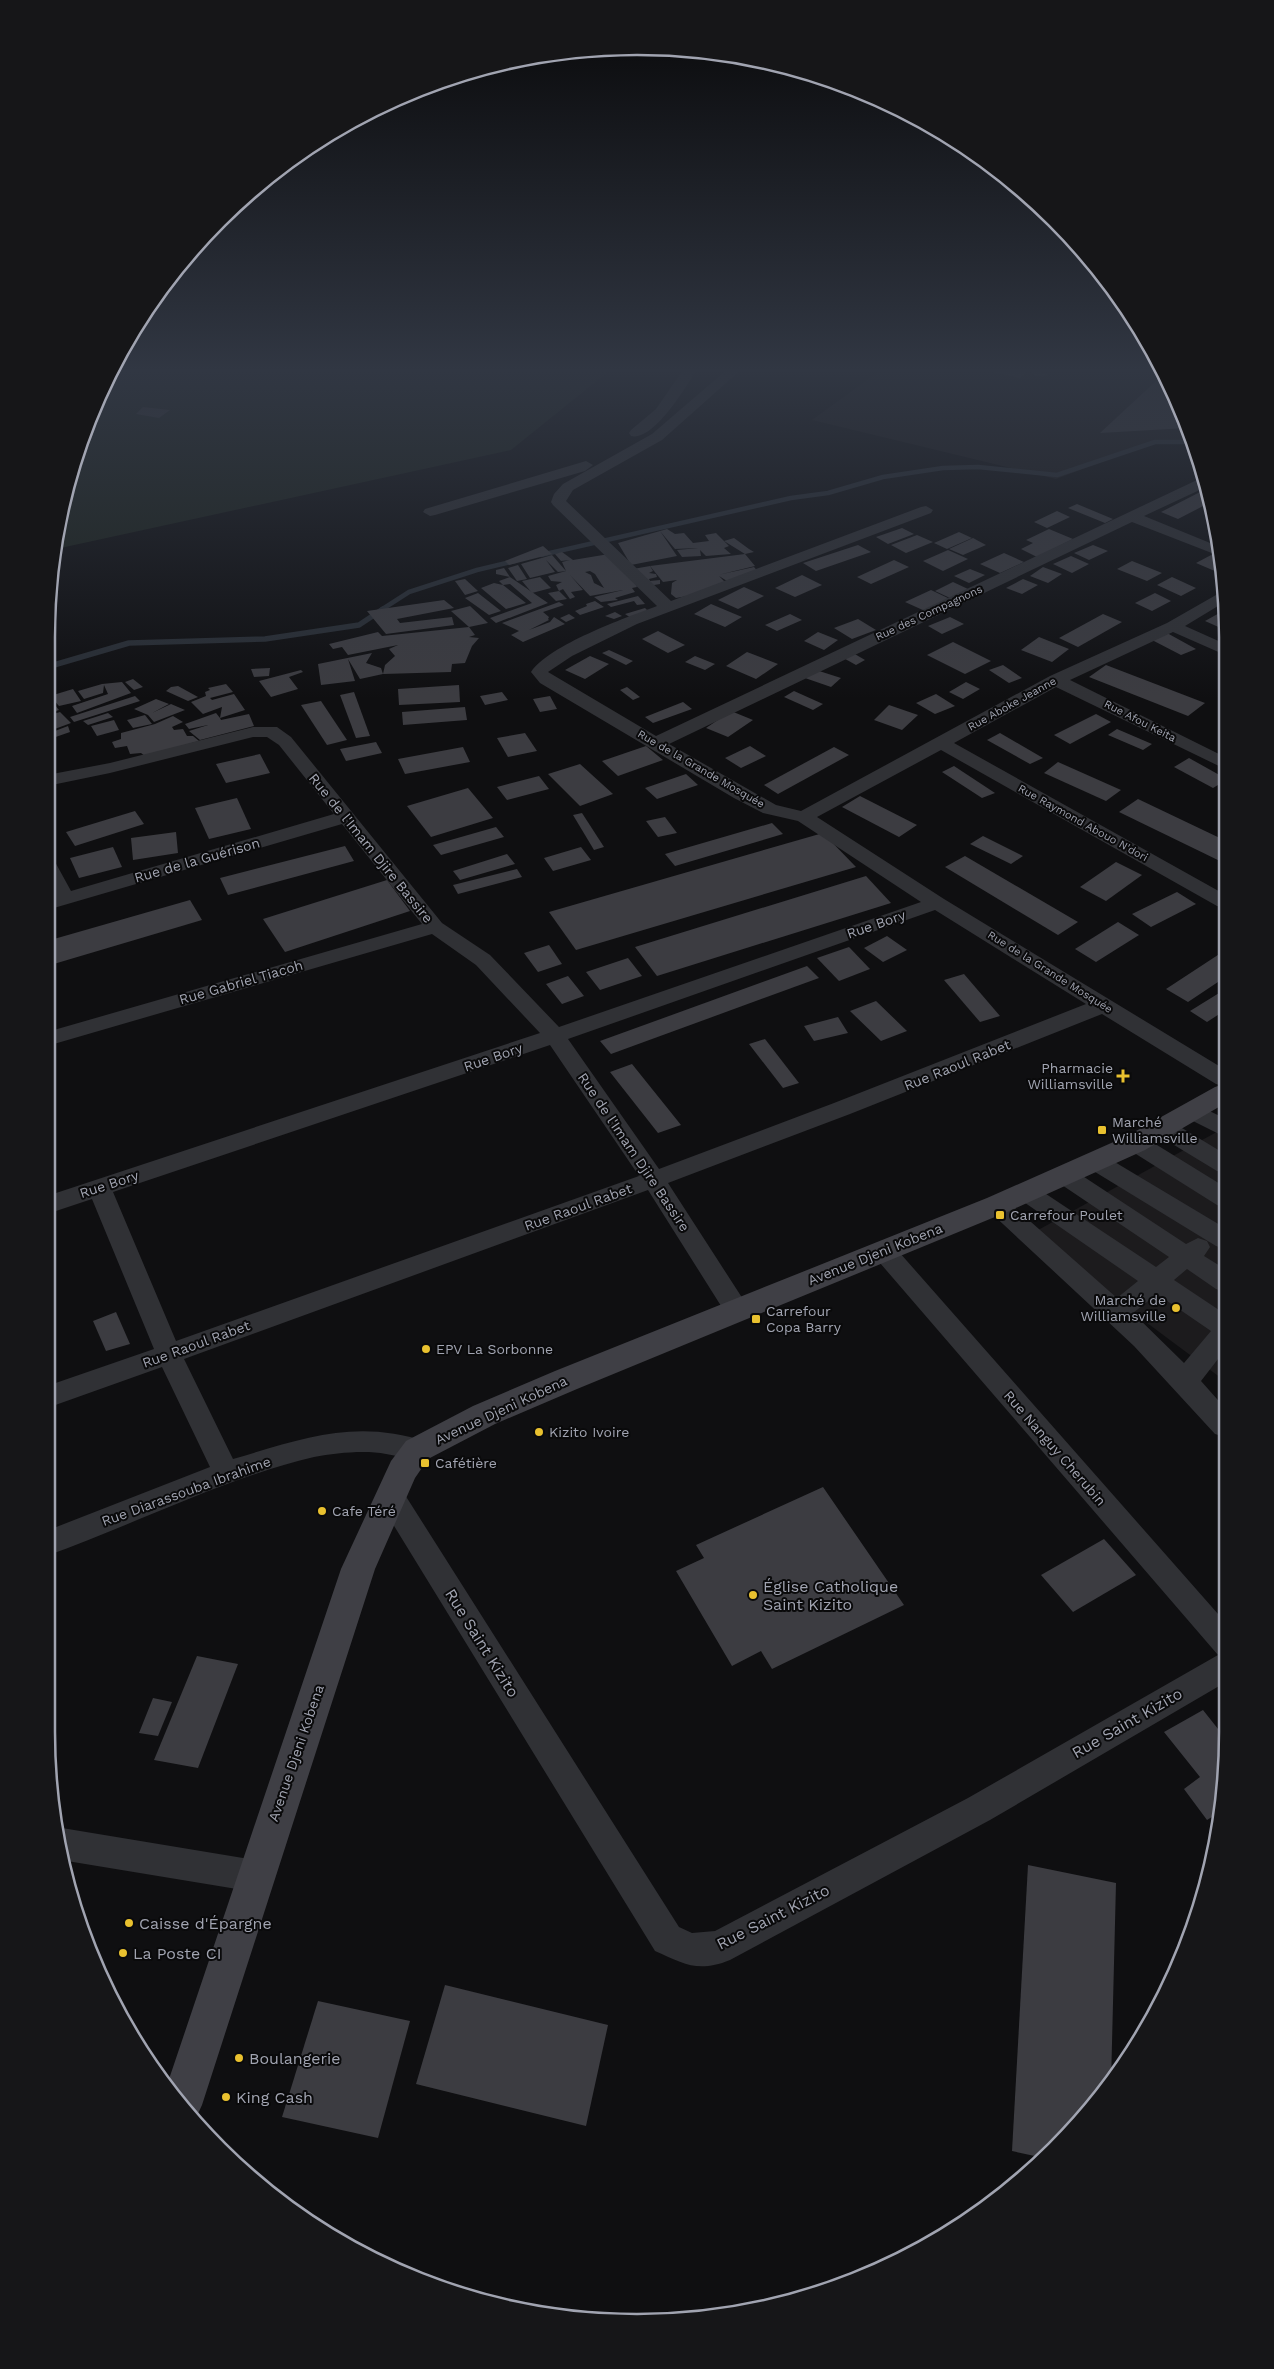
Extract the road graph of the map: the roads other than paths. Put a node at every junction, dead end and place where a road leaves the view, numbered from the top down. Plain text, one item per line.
1 (547, 478) edge
2 (585, 478) edge
3 (1199, 485) edge
4 (926, 510) dead end
5 (430, 512) dead end
6 (1133, 517) junction
7 (1212, 549) edge
8 (1218, 599) edge
9 (668, 607) junction
10 (1173, 626) junction
11 (1219, 647) edge
12 (1056, 680) junction
13 (656, 743) junction
14 (942, 743) junction
15 (1219, 761) edge
16 (55, 779) edge
17 (347, 816) junction
18 (804, 817) junction
19 (1219, 899) edge
20 (56, 902) edge
21 (937, 903) junction
22 (435, 926) junction
23 (1104, 1006) junction
24 (555, 1036) junction
25 (55, 1038) edge
26 (1219, 1076) edge
27 (1219, 1096) edge
28 (1195, 1112) junction
29 (1219, 1126) edge
30 (1164, 1128) junction
31 (1136, 1143) junction
32 (1095, 1161) junction
33 (1219, 1161) edge
34 (1064, 1175) junction
35 (654, 1180) junction
36 (99, 1187) junction
37 (1026, 1192) junction
38 (1219, 1195) edge
39 (55, 1202) edge
40 (997, 1204) junction
41 (1219, 1231) edge
42 (1219, 1233) edge
43 (884, 1250) junction
44 (1187, 1256) junction
45 (1219, 1278) edge
46 (1158, 1280) junction
47 (737, 1310) junction
48 (1117, 1312) junction
49 (1219, 1323) edge
50 (1219, 1339) edge
51 (169, 1354) junction
52 (1186, 1380) junction
53 (55, 1394) edge
54 (1219, 1419) edge
55 (417, 1450) junction
56 (226, 1473) junction
57 (390, 1495) junction
58 (55, 1540) edge
59 (1219, 1638) edge
60 (1219, 1670) edge
61 (66, 1844) edge
62 (254, 1876) junction
63 (184, 2097) edge

1 - 5 street
2 - 9 street
3 - 6 street, Rue des Compagnons
4 - 9 street, Rue de la Grande Mosquée
6 - 7 street
6 - 13 street, Rue des Compagnons
8 - 10 street, Rue Aboke Jeanne
9 - 13 street, Rue de la Grande Mosquée
10 - 11 street
10 - 12 street, Rue Aboke Jeanne
12 - 14 street, Rue Aboke Jeanne
12 - 15 street, Rue Afou Keita
13 - 18 street, Rue de la Grande Mosquée
14 - 18 street, Rue Aboke Jeanne
14 - 19 street, Rue Raymond Abouo N'dori
16 - 17 street, Rue de l'Imam Djire Bassire
17 - 20 street, Rue de la Guérison
17 - 22 street, Rue de l'Imam Djire Bassire
18 - 21 street, Rue de la Grande Mosquée
21 - 23 street, Rue de la Grande Mosquée
21 - 24 street, Rue Bory
22 - 24 street, Rue de l'Imam Djire Bassire
22 - 25 street, Rue Gabriel Tiacoh
23 - 26 street, Rue de la Grande Mosquée
23 - 35 street, Rue Raoul Rabet
24 - 35 street, Rue de l'Imam Djire Bassire
24 - 36 street, Rue Bory
27 - 28 street, Avenue Djeni Kobena
28 - 29 street
28 - 30 street, Avenue Djeni Kobena
30 - 31 street, Avenue Djeni Kobena
30 - 33 street
31 - 32 street, Avenue Djeni Kobena
31 - 38 street
32 - 34 street, Avenue Djeni Kobena
32 - 41 street
34 - 37 street, Avenue Djeni Kobena
34 - 44 street
35 - 47 street, Rue de l'Imam Djire Bassire
35 - 51 street, Rue Raoul Rabet
36 - 39 street, Rue Bory
36 - 51 street
37 - 40 street, Avenue Djeni Kobena
37 - 46 street
40 - 43 street, Avenue Djeni Kobena
40 - 48 street
42 - 44 street
43 - 47 street, Avenue Djeni Kobena
43 - 59 street, Rue Nanguy Cherubin
44 - 45 street
44 - 46 street
46 - 48 street
46 - 49 street
47 - 55 street, Avenue Djeni Kobena
48 - 52 street
50 - 52 street
51 - 53 street, Rue Raoul Rabet
51 - 56 street
52 - 54 street
55 - 56 street, Rue Diarassouba Ibrahime
55 - 57 street, Avenue Djeni Kobena
56 - 58 street, Rue Diarassouba Ibrahime
57 - 60 street, Rue Saint Kizito
57 - 62 street, Avenue Djeni Kobena
61 - 62 street
62 - 63 street, Avenue Djeni Kobena

